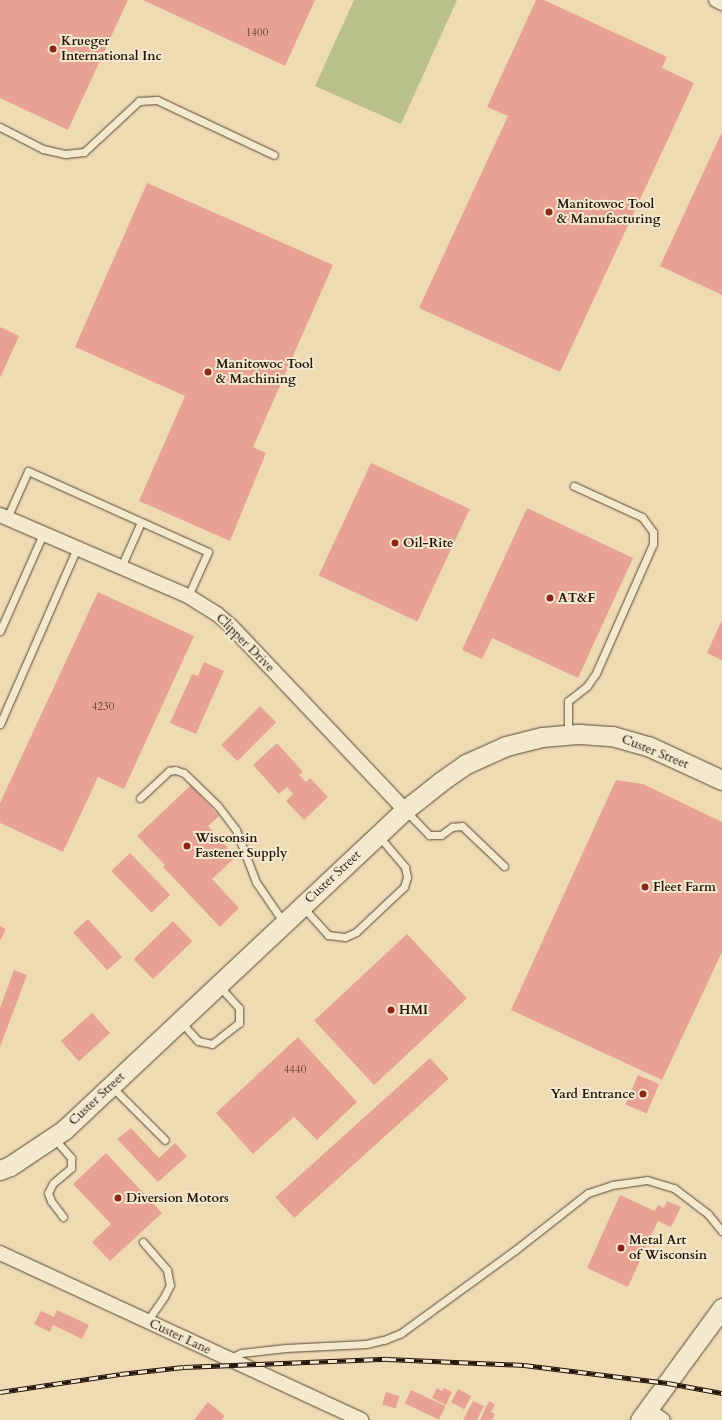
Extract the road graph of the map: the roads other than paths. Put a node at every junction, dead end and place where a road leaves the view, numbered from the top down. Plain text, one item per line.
1 (716, 0) edge
2 (722, 3) edge
3 (0, 127) edge
4 (274, 155) dead end
5 (574, 486) dead end
6 (3, 516) edge
7 (141, 522) junction
8 (43, 534) junction
9 (77, 548) junction
10 (121, 567) junction
11 (188, 596) junction
12 (0, 630) edge
13 (0, 724) edge
14 (568, 735) junction
15 (722, 780) edge
16 (140, 798) dead end
17 (405, 810) junction
18 (378, 835) junction
19 (504, 866) dead end
20 (302, 906) junction
21 (284, 924) junction
22 (218, 985) junction
23 (180, 1021) junction
24 (111, 1086) junction
25 (53, 1137) junction
26 (165, 1140) dead end
27 (0, 1170) edge
28 (64, 1217) dead end
29 (722, 1232) edge
30 (143, 1242) dead end
31 (0, 1253) edge
32 (722, 1308) edge
33 (147, 1321) junction
34 (228, 1359) junction
35 (650, 1417) edge
36 (361, 1420) edge

1 - 2 street
3 - 4 lane
5 - 14 lane
6 - 7 lane
6 - 8 street, Clipper Drive
7 - 10 lane
7 - 11 lane
8 - 9 street, Clipper Drive
8 - 12 lane
9 - 10 street, Clipper Drive
9 - 13 lane
10 - 11 street, Clipper Drive
11 - 17 street, Clipper Drive
14 - 15 street, Custer Street
14 - 17 street, Custer Street
16 - 21 lane
17 - 18 street, Custer Street
17 - 19 lane
18 - 20 street, Custer Street
18 - 20 lane
20 - 21 street, Custer Street
21 - 22 street, Custer Street
22 - 23 street, Custer Street
22 - 23 lane
23 - 24 street, Custer Street
24 - 25 street, Custer Street
24 - 26 lane
25 - 27 street, Custer Street
25 - 28 lane
29 - 34 lane
30 - 33 lane
31 - 33 street, Custer Lane
32 - 35 street
33 - 34 street, Custer Lane
34 - 36 street, Custer Lane

